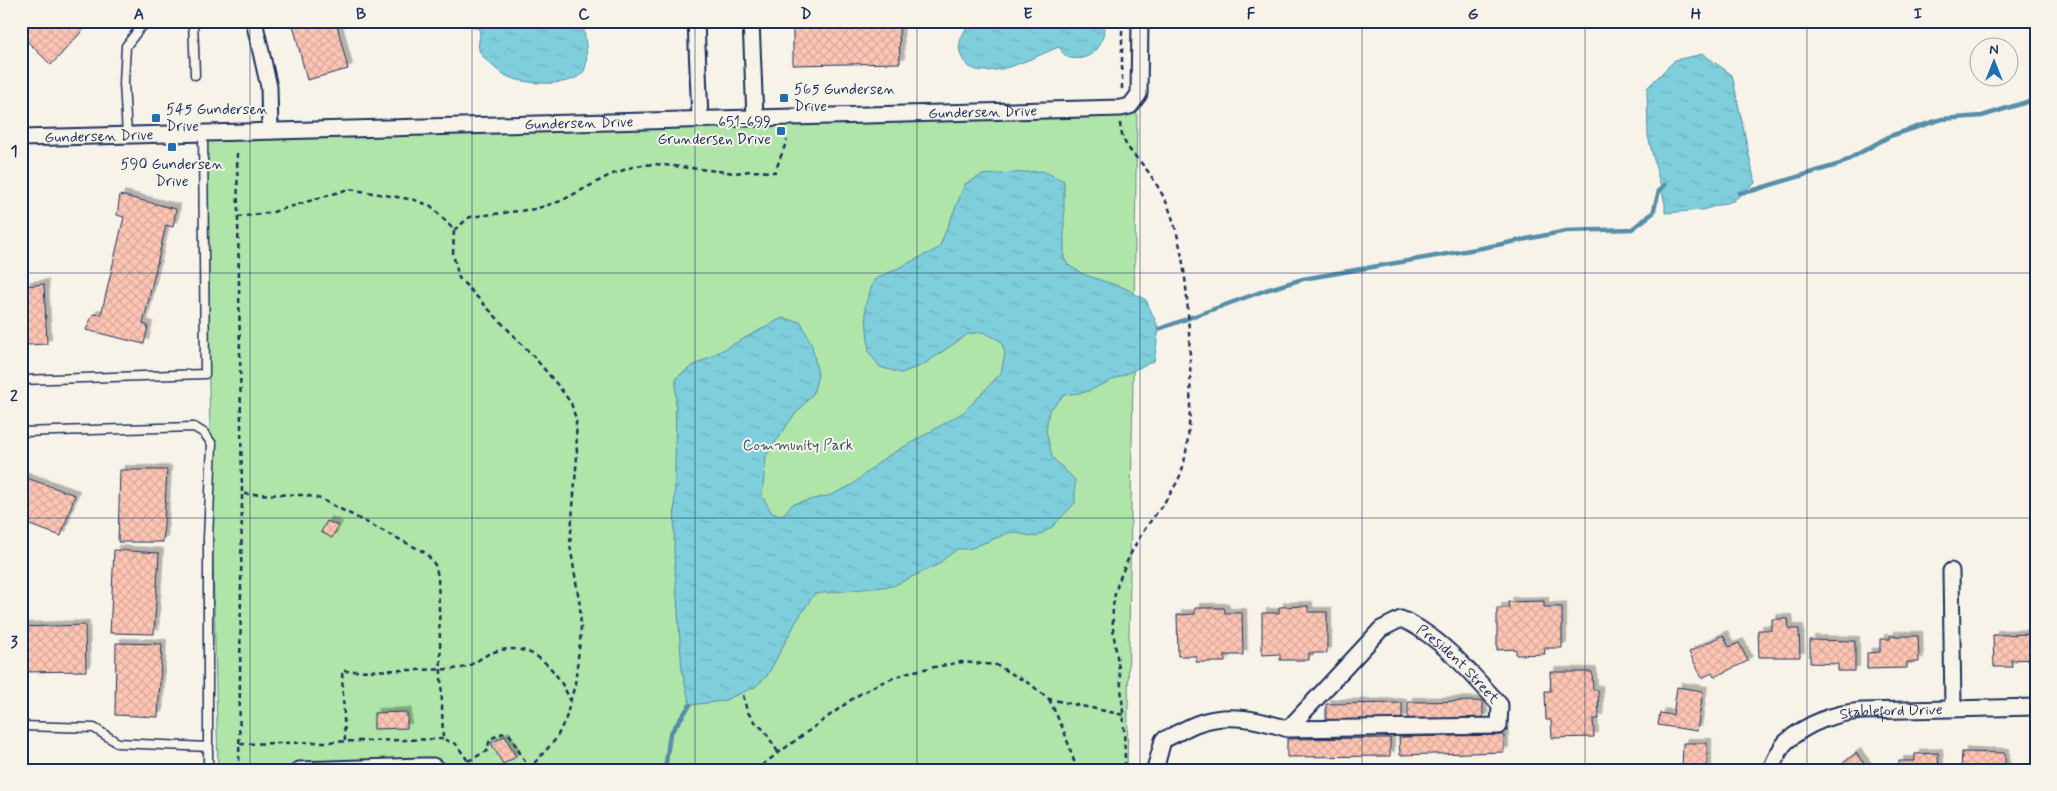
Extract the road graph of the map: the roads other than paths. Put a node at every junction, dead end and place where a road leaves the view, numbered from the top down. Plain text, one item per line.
1 (150, 21) edge
2 (193, 21) edge
3 (254, 21) edge
4 (696, 21) edge
5 (751, 21) edge
6 (1140, 21) edge
7 (195, 75) dead end
8 (755, 118) junction
9 (700, 119) junction
10 (270, 131) junction
11 (203, 133) junction
12 (126, 135) junction
13 (21, 138) edge
14 (21, 380) edge
15 (21, 432) edge
16 (1951, 571) dead end
17 (2036, 706) edge
18 (1954, 708) junction
19 (21, 726) edge
20 (1288, 729) junction
21 (209, 747) junction
22 (208, 770) edge
23 (299, 770) edge
24 (439, 770) edge
25 (1155, 770) edge
26 (1770, 770) edge

1 - 12 lane
2 - 7 lane
3 - 10 street
4 - 9 street
5 - 8 street
6 - 8 street, Gundersen Drive
8 - 9 street, Gundersen Drive
9 - 10 street, Gundersen Drive
10 - 11 street, Gundersen Drive
11 - 12 street, Gundersen Drive
11 - 14 lane
12 - 13 street, Gundersen Drive
15 - 21 lane
16 - 18 street
17 - 18 street, Stableford Drive
18 - 26 street, Stableford Drive
19 - 21 lane
20 - 20 street, President Street
20 - 25 street, President Street
21 - 22 lane
23 - 24 street

